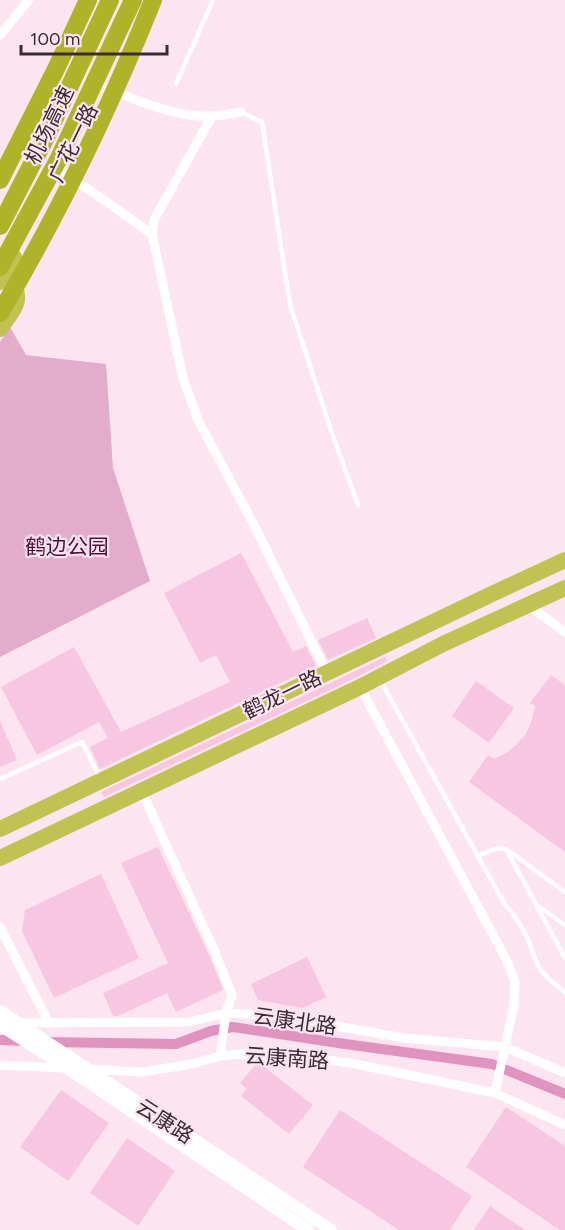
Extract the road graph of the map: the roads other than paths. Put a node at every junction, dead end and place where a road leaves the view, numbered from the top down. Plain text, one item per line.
1 (29, 0) edge
2 (88, 0) edge
3 (104, 0) edge
4 (110, 0) edge
5 (133, 0) edge
6 (141, 0) edge
7 (153, 0) edge
8 (213, 0) edge
9 (0, 36) edge
10 (176, 84) dead end
11 (101, 86) junction
12 (241, 112) joint
13 (212, 116) junction
14 (61, 170) junction
15 (0, 180) edge
16 (0, 219) edge
17 (0, 226) edge
18 (152, 234) junction
19 (4, 267) edge
20 (0, 282) edge
21 (0, 313) edge
22 (0, 329) edge
23 (358, 505) dead end
24 (565, 560) edge
25 (565, 588) edge
26 (528, 605) junction
27 (565, 632) edge
28 (327, 673) junction
29 (379, 678) junction
30 (360, 687) junction
31 (0, 779) edge
32 (102, 781) junction
33 (142, 792) junction
34 (0, 829) edge
35 (506, 849) junction
36 (478, 856) junction
37 (0, 858) edge
38 (565, 892) edge
39 (535, 904) junction
40 (565, 925) edge
41 (0, 927) edge
42 (565, 958) edge
43 (565, 992) edge
44 (0, 1011) edge
45 (226, 1013) junction
46 (49, 1023) junction
47 (22, 1025) junction
48 (2, 1026) edge
49 (505, 1047) junction
50 (220, 1056) junction
51 (0, 1065) edge
52 (66, 1068) junction
53 (86, 1069) junction
54 (565, 1073) edge
55 (495, 1093) junction
56 (565, 1125) edge
57 (308, 1230) edge
58 (331, 1230) edge

1 - 9 street
2 - 15 highway
3 - 16 highway, 广花一路
4 - 17 highway, 机场高速
5 - 19 highway, 机场高速
6 - 11 highway, 广花一路
7 - 21 highway
8 - 10 lane
11 - 13 street
11 - 14 highway, 广花一路
12 - 13 street
12 - 23 lane
13 - 18 street
14 - 18 street
14 - 19 highway, 广花一路
18 - 28 street
19 - 20 highway, 广花一路
19 - 22 highway
24 - 28 highway, 鹤龙一路
25 - 26 highway, 鹤龙一路
26 - 27 street
26 - 29 highway, 鹤龙一路
28 - 32 highway, 鹤龙一路
29 - 30 highway, 鹤龙一路
29 - 36 lane
30 - 33 highway, 鹤龙一路
30 - 49 street
31 - 32 lane
32 - 34 highway, 鹤龙一路
33 - 37 highway, 鹤龙一路
33 - 45 street
35 - 36 lane
35 - 38 lane
35 - 39 lane
36 - 43 lane
39 - 40 lane
39 - 42 lane
41 - 46 street
44 - 47 street, 云康路
45 - 46 street, 云康北路
45 - 49 street, 云康北路
45 - 50 street
46 - 47 street, 云康北路
47 - 53 street, 云康路
48 - 52 street, 云康路
49 - 54 street, 云康北路
49 - 55 street
50 - 53 street, 云康南路
50 - 55 street, 云康南路
51 - 52 street, 云康南路
52 - 53 street, 云康南路
52 - 57 street, 云康路
53 - 58 street, 云康路
55 - 56 street, 云康南路

